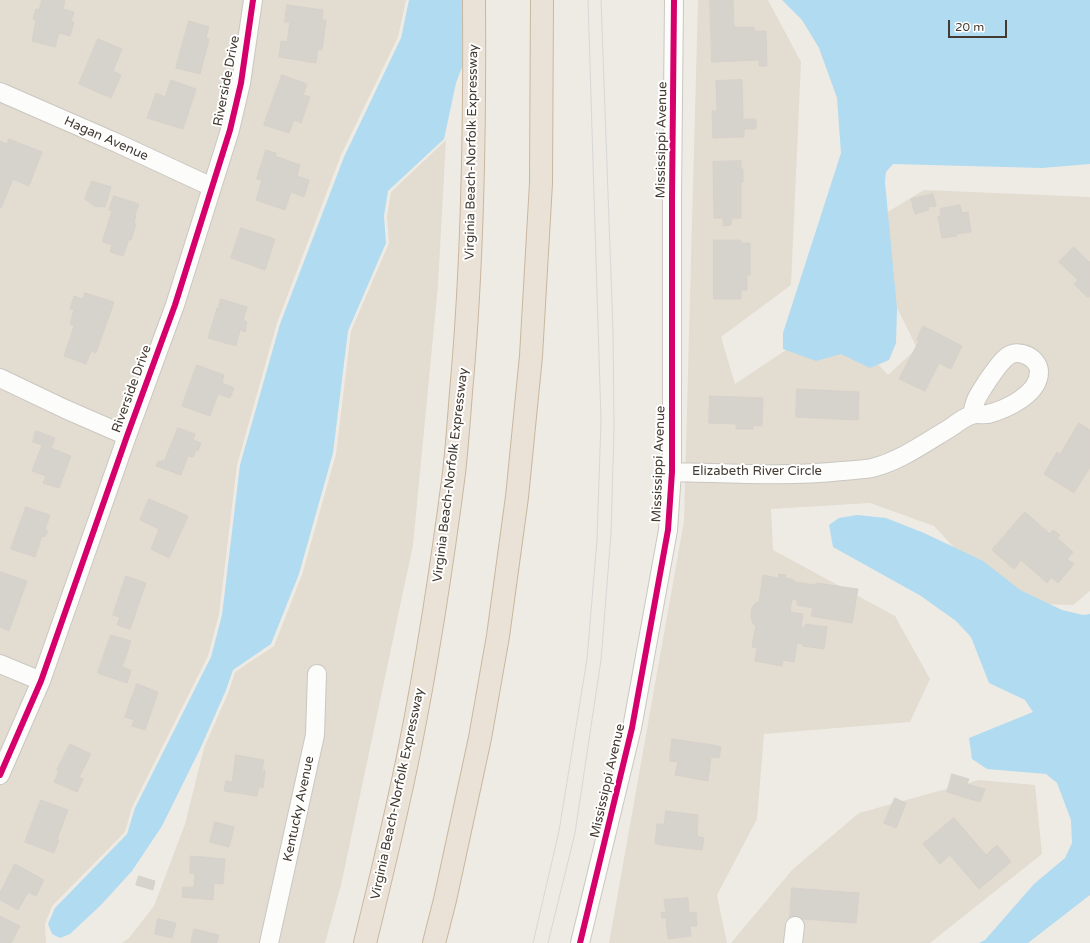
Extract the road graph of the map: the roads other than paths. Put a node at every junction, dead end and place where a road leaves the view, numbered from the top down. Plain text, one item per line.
1 (253, 0) edge
2 (474, 0) edge
3 (542, 0) edge
4 (674, 0) edge
5 (0, 92) edge
6 (212, 187) junction
7 (0, 378) edge
8 (972, 415) dead end
9 (127, 436) junction
10 (672, 472) junction
11 (0, 664) edge
12 (317, 674) dead end
13 (40, 681) junction
14 (0, 775) edge
15 (269, 943) edge
16 (365, 943) edge
17 (434, 943) edge
18 (580, 943) edge

1 - 6 street, Riverside Drive
2 - 16 highway, Virginia Beach-Norfolk Expressway
3 - 17 highway
4 - 10 street, Mississippi Avenue
5 - 6 street, Hagan Avenue
6 - 9 street, Riverside Drive
7 - 9 street
8 - 10 street, Elizabeth River Circle
9 - 13 street, Riverside Drive
10 - 18 street, Mississippi Avenue
11 - 13 street
12 - 15 street, Kentucky Avenue
13 - 14 street, Riverside Drive

